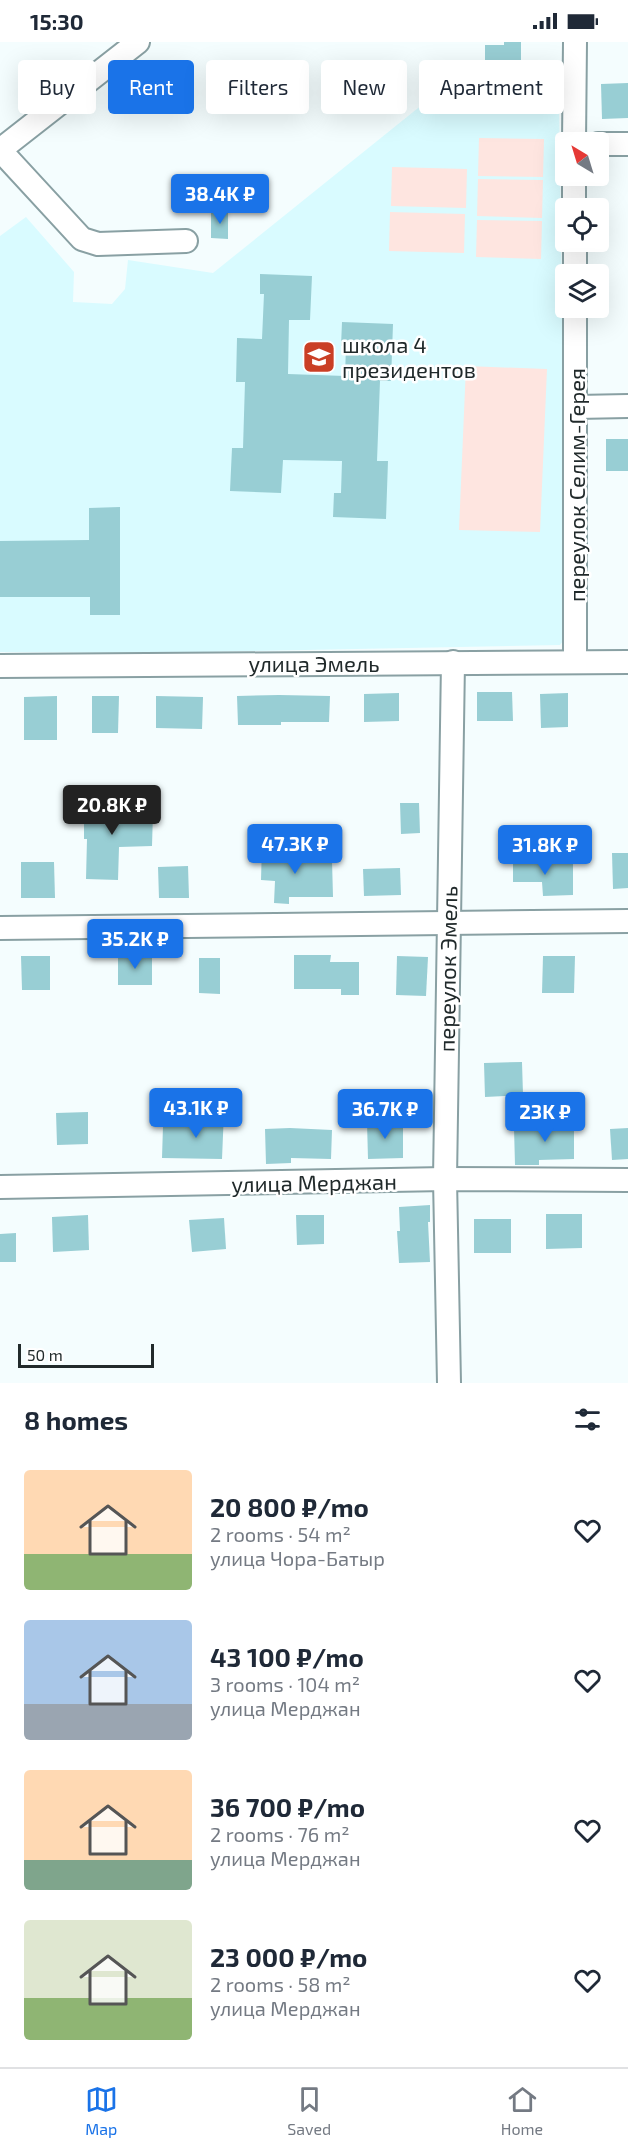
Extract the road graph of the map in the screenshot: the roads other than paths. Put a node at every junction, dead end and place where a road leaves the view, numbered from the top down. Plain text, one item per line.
1 (138, 42) edge
2 (574, 42) edge
3 (574, 132) edge
4 (609, 144) edge
5 (628, 144) edge
6 (0, 150) edge
7 (186, 241) dead end
8 (575, 318) edge
9 (628, 406) edge
10 (576, 407) junction
11 (453, 662) junction
12 (575, 662) junction
13 (628, 662) edge
14 (0, 666) edge
15 (628, 921) edge
16 (448, 923) junction
17 (0, 928) edge
18 (445, 1179) junction
19 (628, 1180) edge
20 (0, 1188) edge
21 (449, 1383) edge

1 - 6 street
2 - 3 street
4 - 5 street
6 - 7 street
8 - 10 street, переулок Селим-Герея
9 - 10 street
10 - 12 street, переулок Селим-Герея
11 - 12 street, улица Эмель
11 - 14 street, улица Эмель
11 - 16 street, переулок Эмель
12 - 13 street, улица Эмель
15 - 16 street
16 - 17 street
16 - 18 street, переулок Эмель
18 - 19 street, улица Мерджан
18 - 20 street, улица Мерджан
18 - 21 street, переулок Эмель

